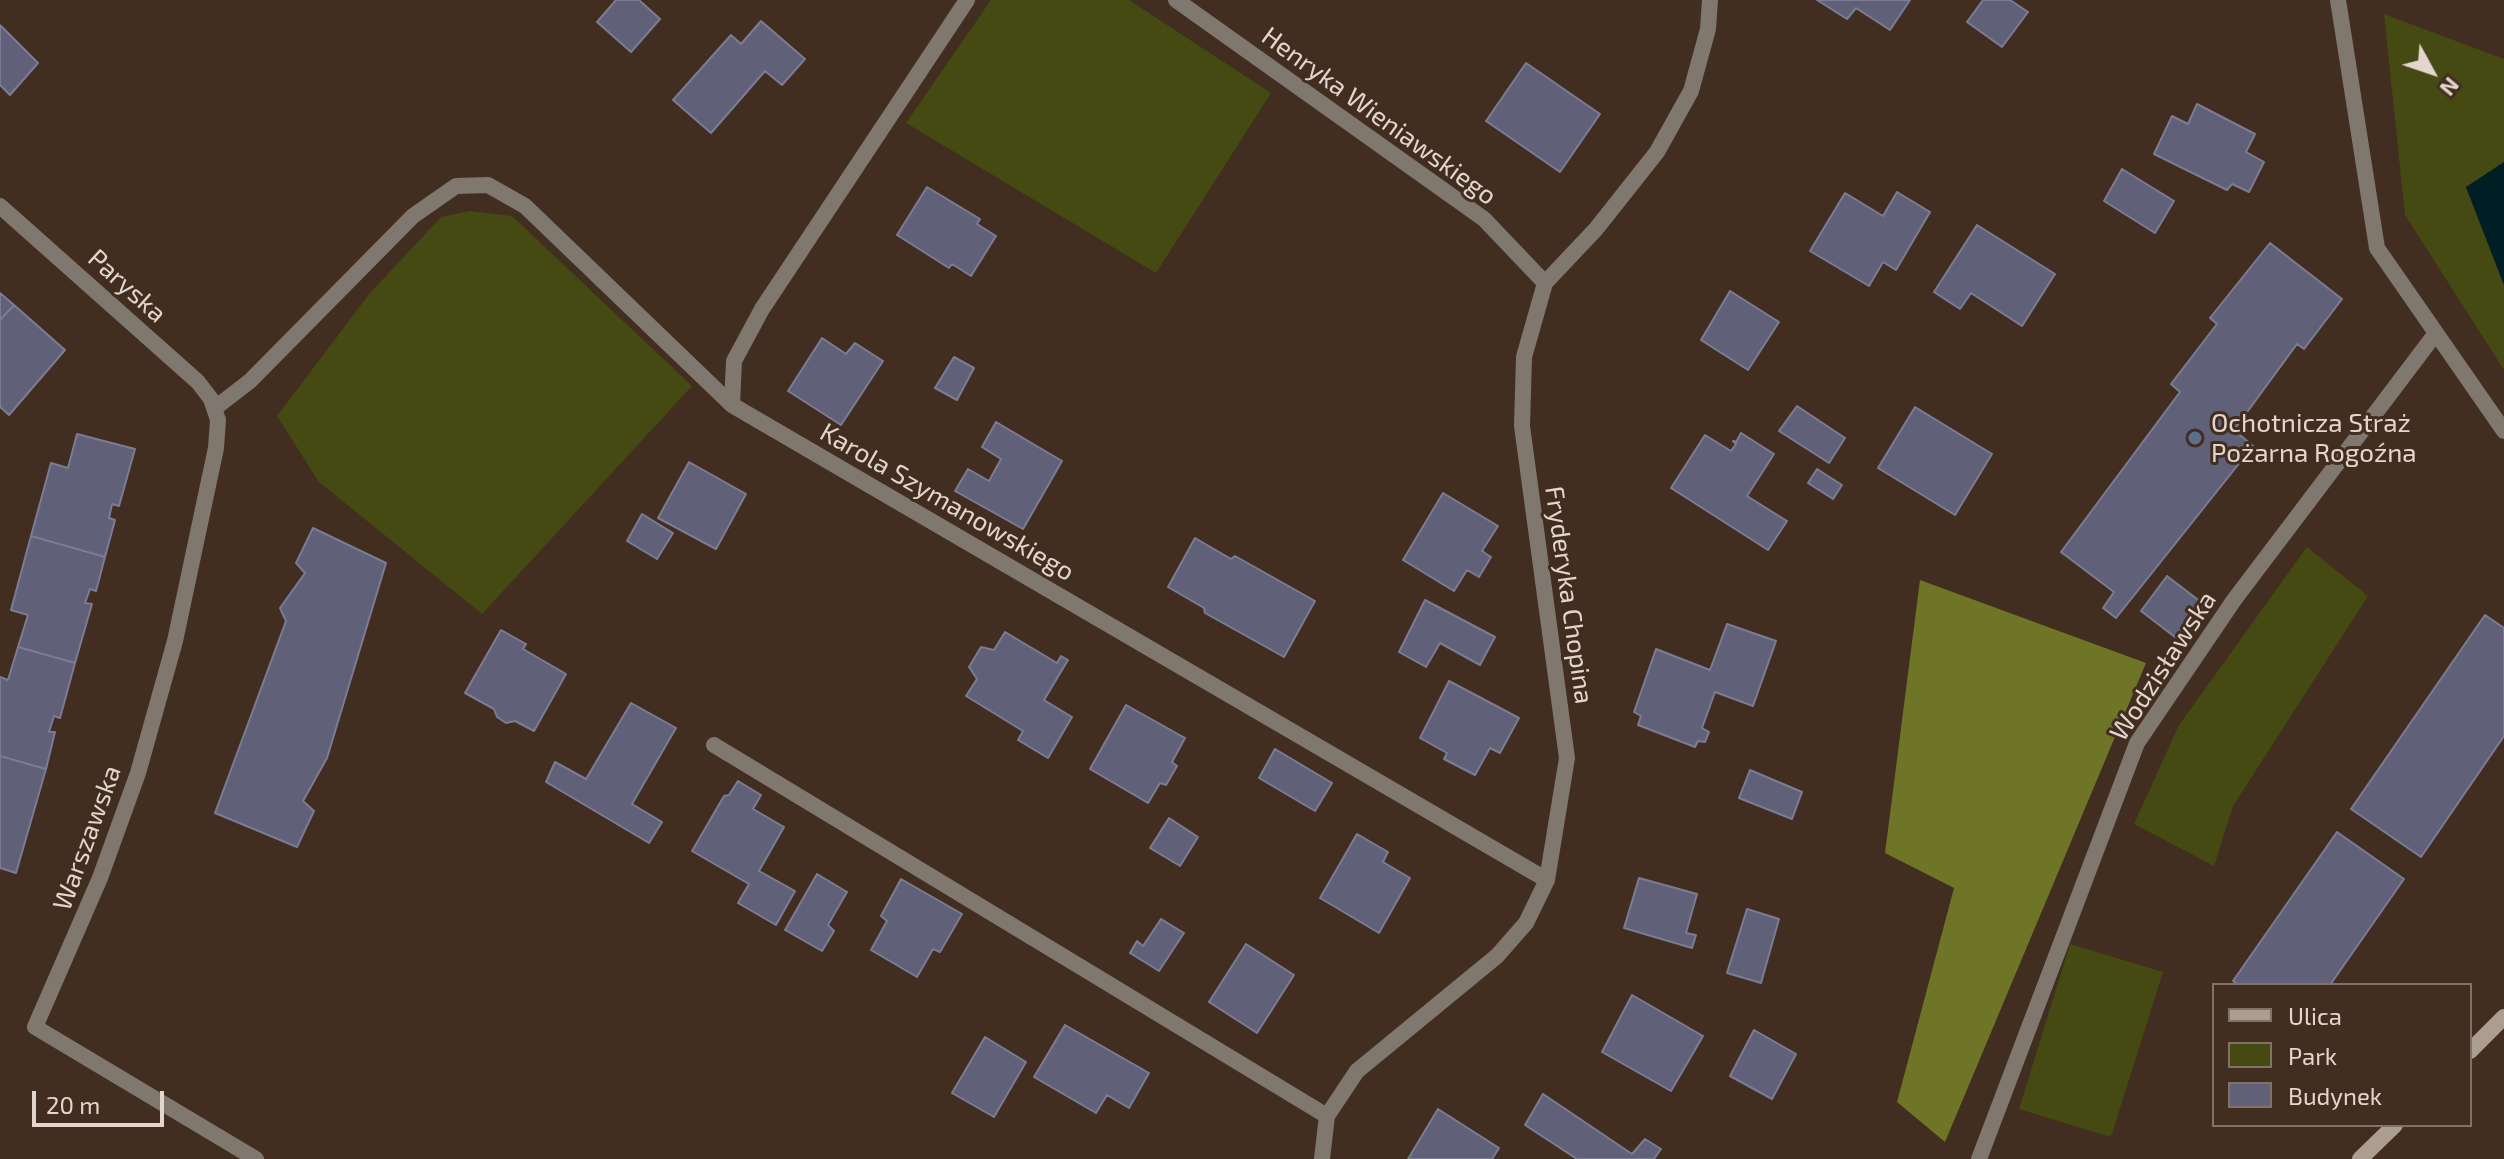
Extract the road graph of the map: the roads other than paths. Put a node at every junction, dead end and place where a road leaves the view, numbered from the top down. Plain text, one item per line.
1 (967, 0) edge
2 (1176, 0) edge
3 (1710, 0) edge
4 (2338, 0) edge
5 (0, 206) edge
6 (1545, 283) junction
7 (2436, 333) junction
8 (732, 405) junction
9 (215, 408) junction
10 (2504, 431) edge
11 (714, 745) dead end
12 (1547, 880) junction
13 (2504, 1017) edge
14 (2472, 1049) edge
15 (1327, 1116) junction
16 (2393, 1127) edge
17 (256, 1159) edge
18 (1322, 1159) edge
19 (1979, 1159) edge
20 (2360, 1159) edge

1 - 8 street
2 - 6 street, Henryka Wieniawskiego
3 - 6 street, Fryderyka Chopina
4 - 7 street
5 - 9 street, Paryska
6 - 12 street, Fryderyka Chopina
7 - 10 street
7 - 19 street, Wodzisławska
8 - 9 street, Karola Szymanowskiego
8 - 12 street, Karola Szymanowskiego
9 - 17 street, Warszawska
11 - 15 street
12 - 15 street, Fryderyka Chopina
13 - 14 main road
15 - 18 street, Fryderyka Chopina
16 - 20 main road

